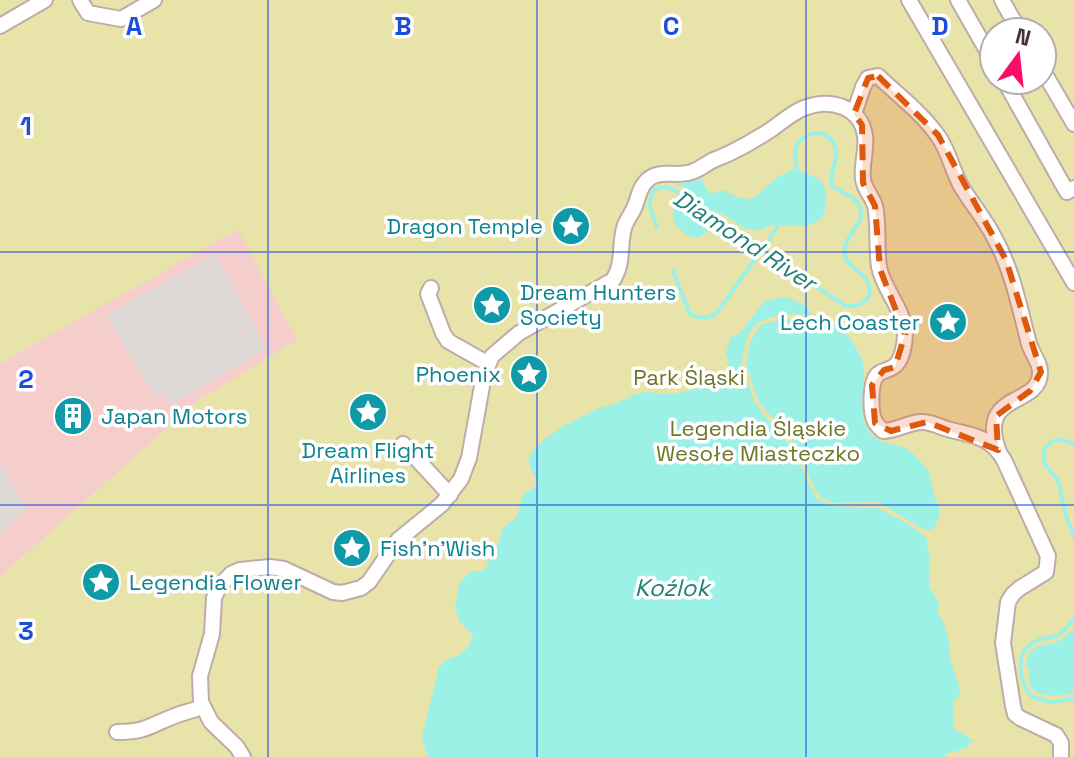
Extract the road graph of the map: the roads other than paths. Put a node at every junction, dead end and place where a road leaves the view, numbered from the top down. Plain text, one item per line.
1 (45, 0) edge
2 (80, 0) edge
3 (154, 0) edge
4 (909, 0) edge
5 (958, 0) edge
6 (130, 6) edge
7 (0, 26) edge
8 (978, 35) edge
9 (1013, 96) edge
10 (1058, 96) edge
11 (854, 114) junction
12 (1074, 124) edge
13 (1074, 188) edge
14 (1074, 283) edge
15 (431, 288) dead end
16 (487, 363) junction
17 (403, 444) dead end
18 (998, 450) junction
19 (450, 495) junction
20 (202, 707) junction
21 (117, 732) dead end
22 (243, 757) edge
23 (1061, 757) edge

1 - 7 street
2 - 6 street
3 - 6 street
4 - 14 street
5 - 8 street
9 - 13 street
10 - 12 street
11 - 16 street
11 - 18 street
11 - 18 street
15 - 16 street
16 - 19 street
17 - 19 street
18 - 23 street
19 - 20 street
20 - 21 street
20 - 22 street

